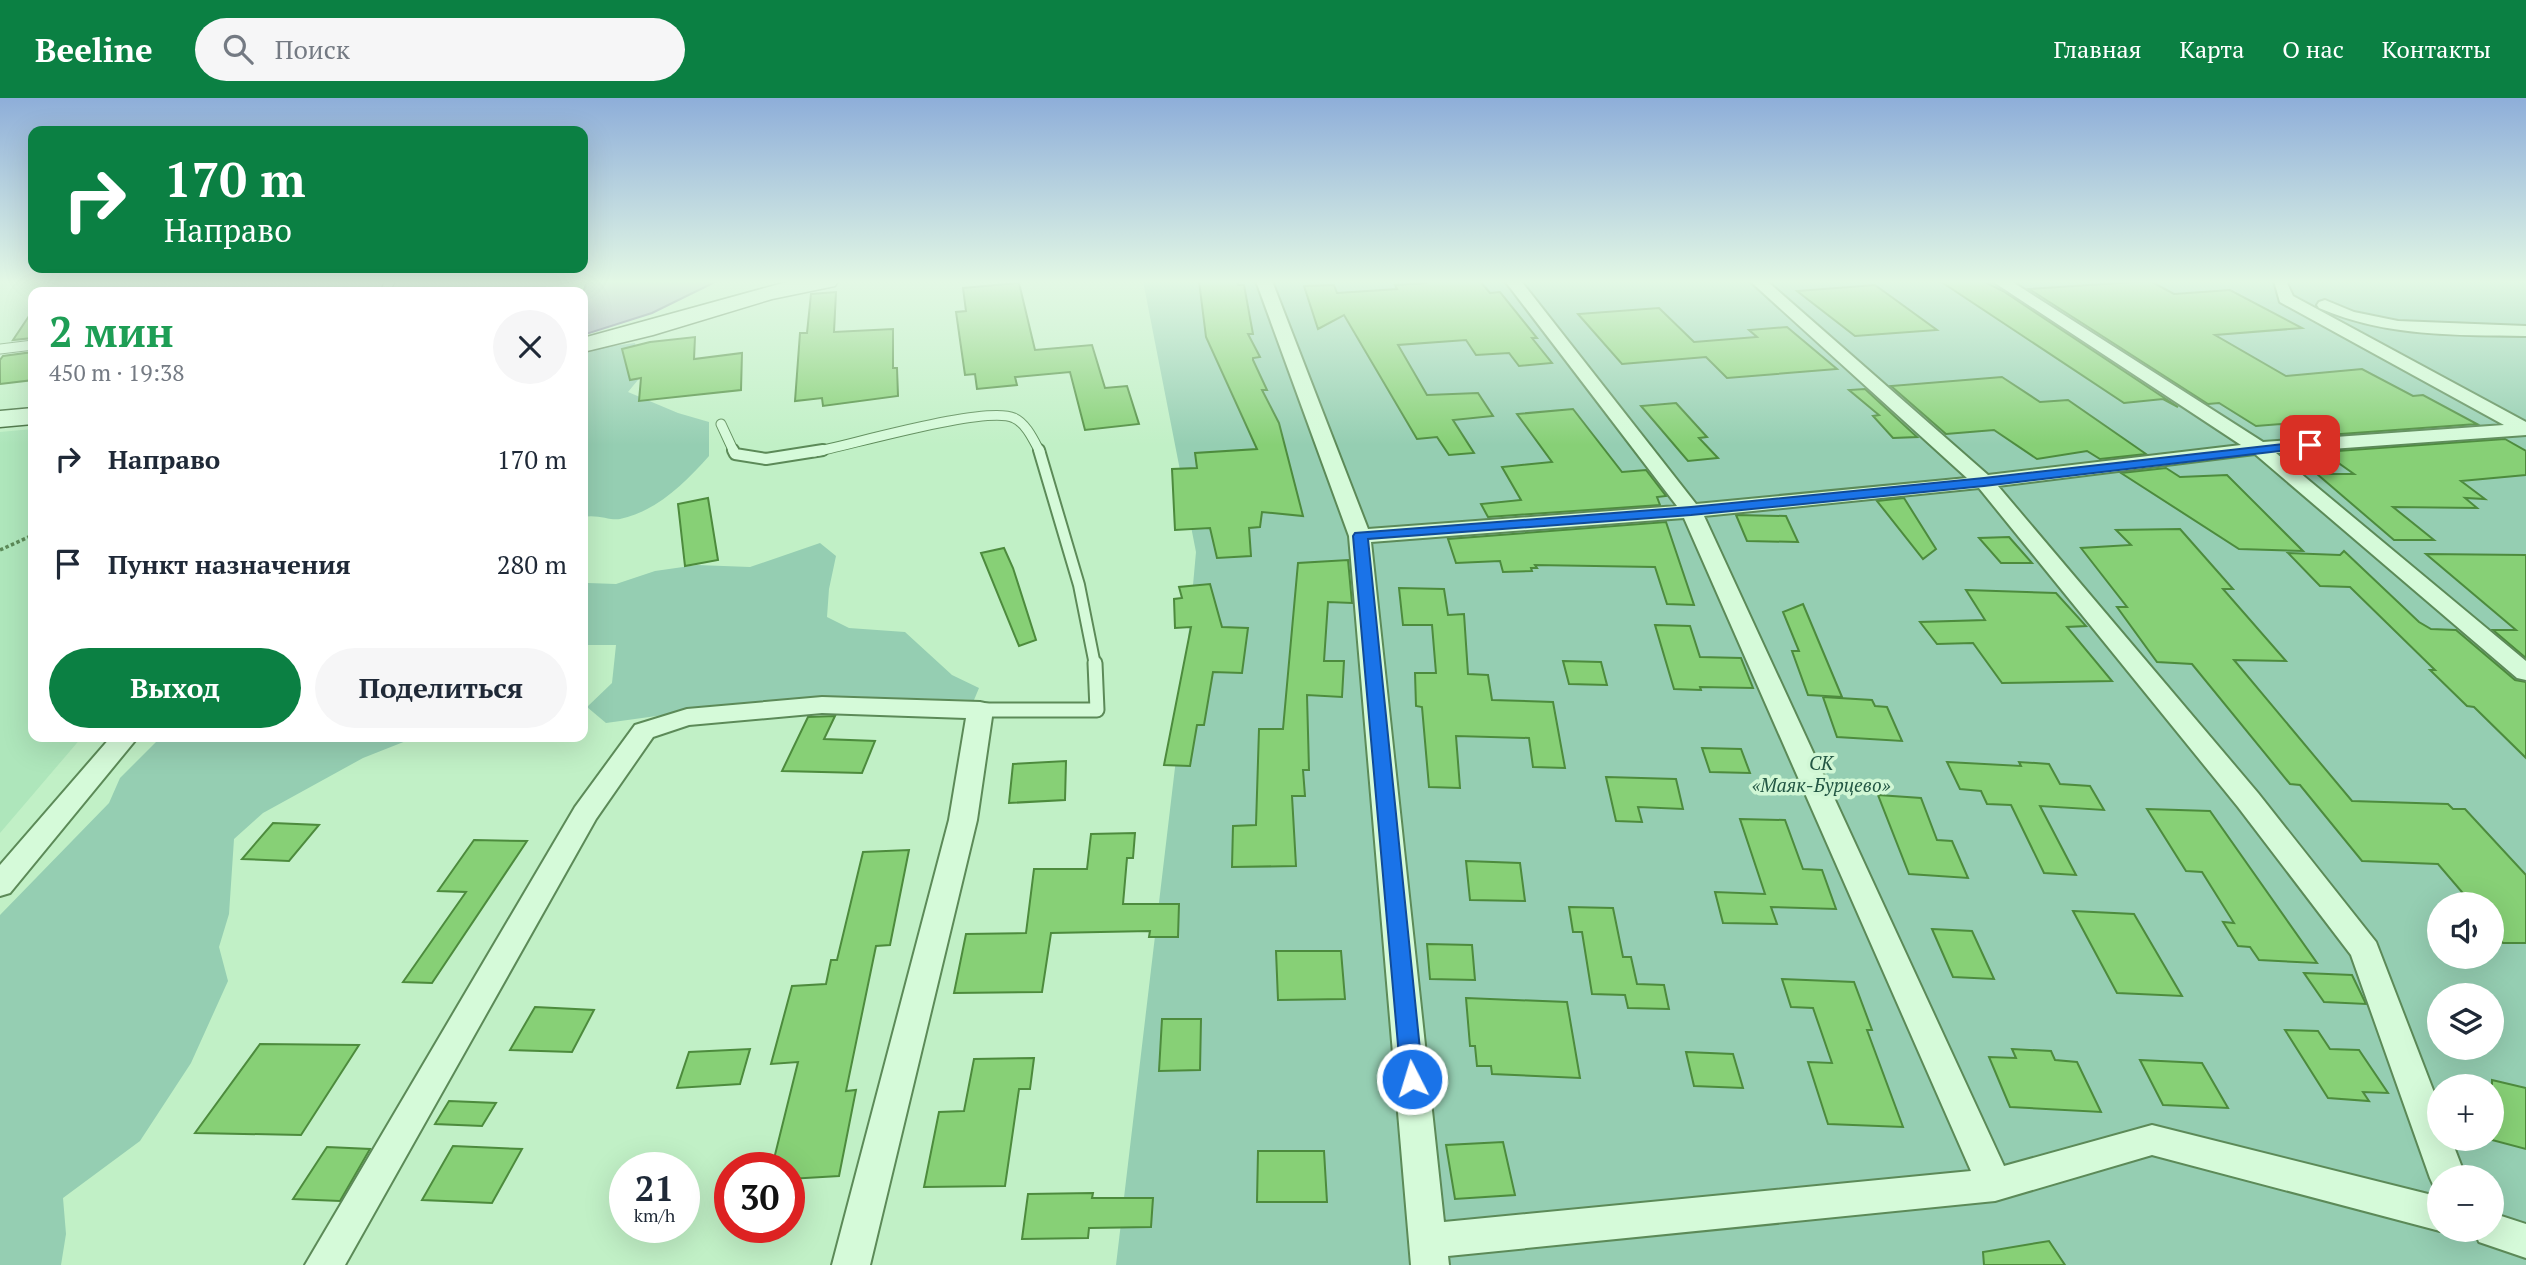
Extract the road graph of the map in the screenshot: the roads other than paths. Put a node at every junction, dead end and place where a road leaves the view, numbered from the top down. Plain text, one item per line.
1 (632, 335) edge
2 (1285, 335) edge
3 (1555, 335) edge
4 (1819, 335) edge
5 (2084, 335) edge
6 (2353, 335) edge
7 (588, 344) edge
8 (28, 346) edge
9 (0, 349) edge
10 (28, 416) edge
11 (0, 419) edge
12 (721, 424) dead end
13 (2259, 448) junction
14 (1984, 482) junction
15 (1691, 511) junction
16 (1360, 536) junction
17 (2526, 673) edge
18 (980, 710) junction
19 (121, 742) edge
20 (0, 885) edge
21 (2443, 1165) edge
22 (1995, 1185) junction
23 (2427, 1211) edge
24 (2504, 1234) edge
25 (2526, 1241) edge
26 (1429, 1253) edge
27 (324, 1265) edge
28 (851, 1265) edge

1 - 7 street
2 - 16 street
3 - 15 street
4 - 14 street
5 - 13 street
6 - 13 street
8 - 9 lane
10 - 11 street
12 - 18 lane
13 - 14 street
13 - 17 street
14 - 15 street
14 - 21 street
15 - 16 street
15 - 22 street
16 - 26 street
18 - 27 street
18 - 28 street
19 - 20 street
22 - 23 street
22 - 26 street
24 - 25 street

